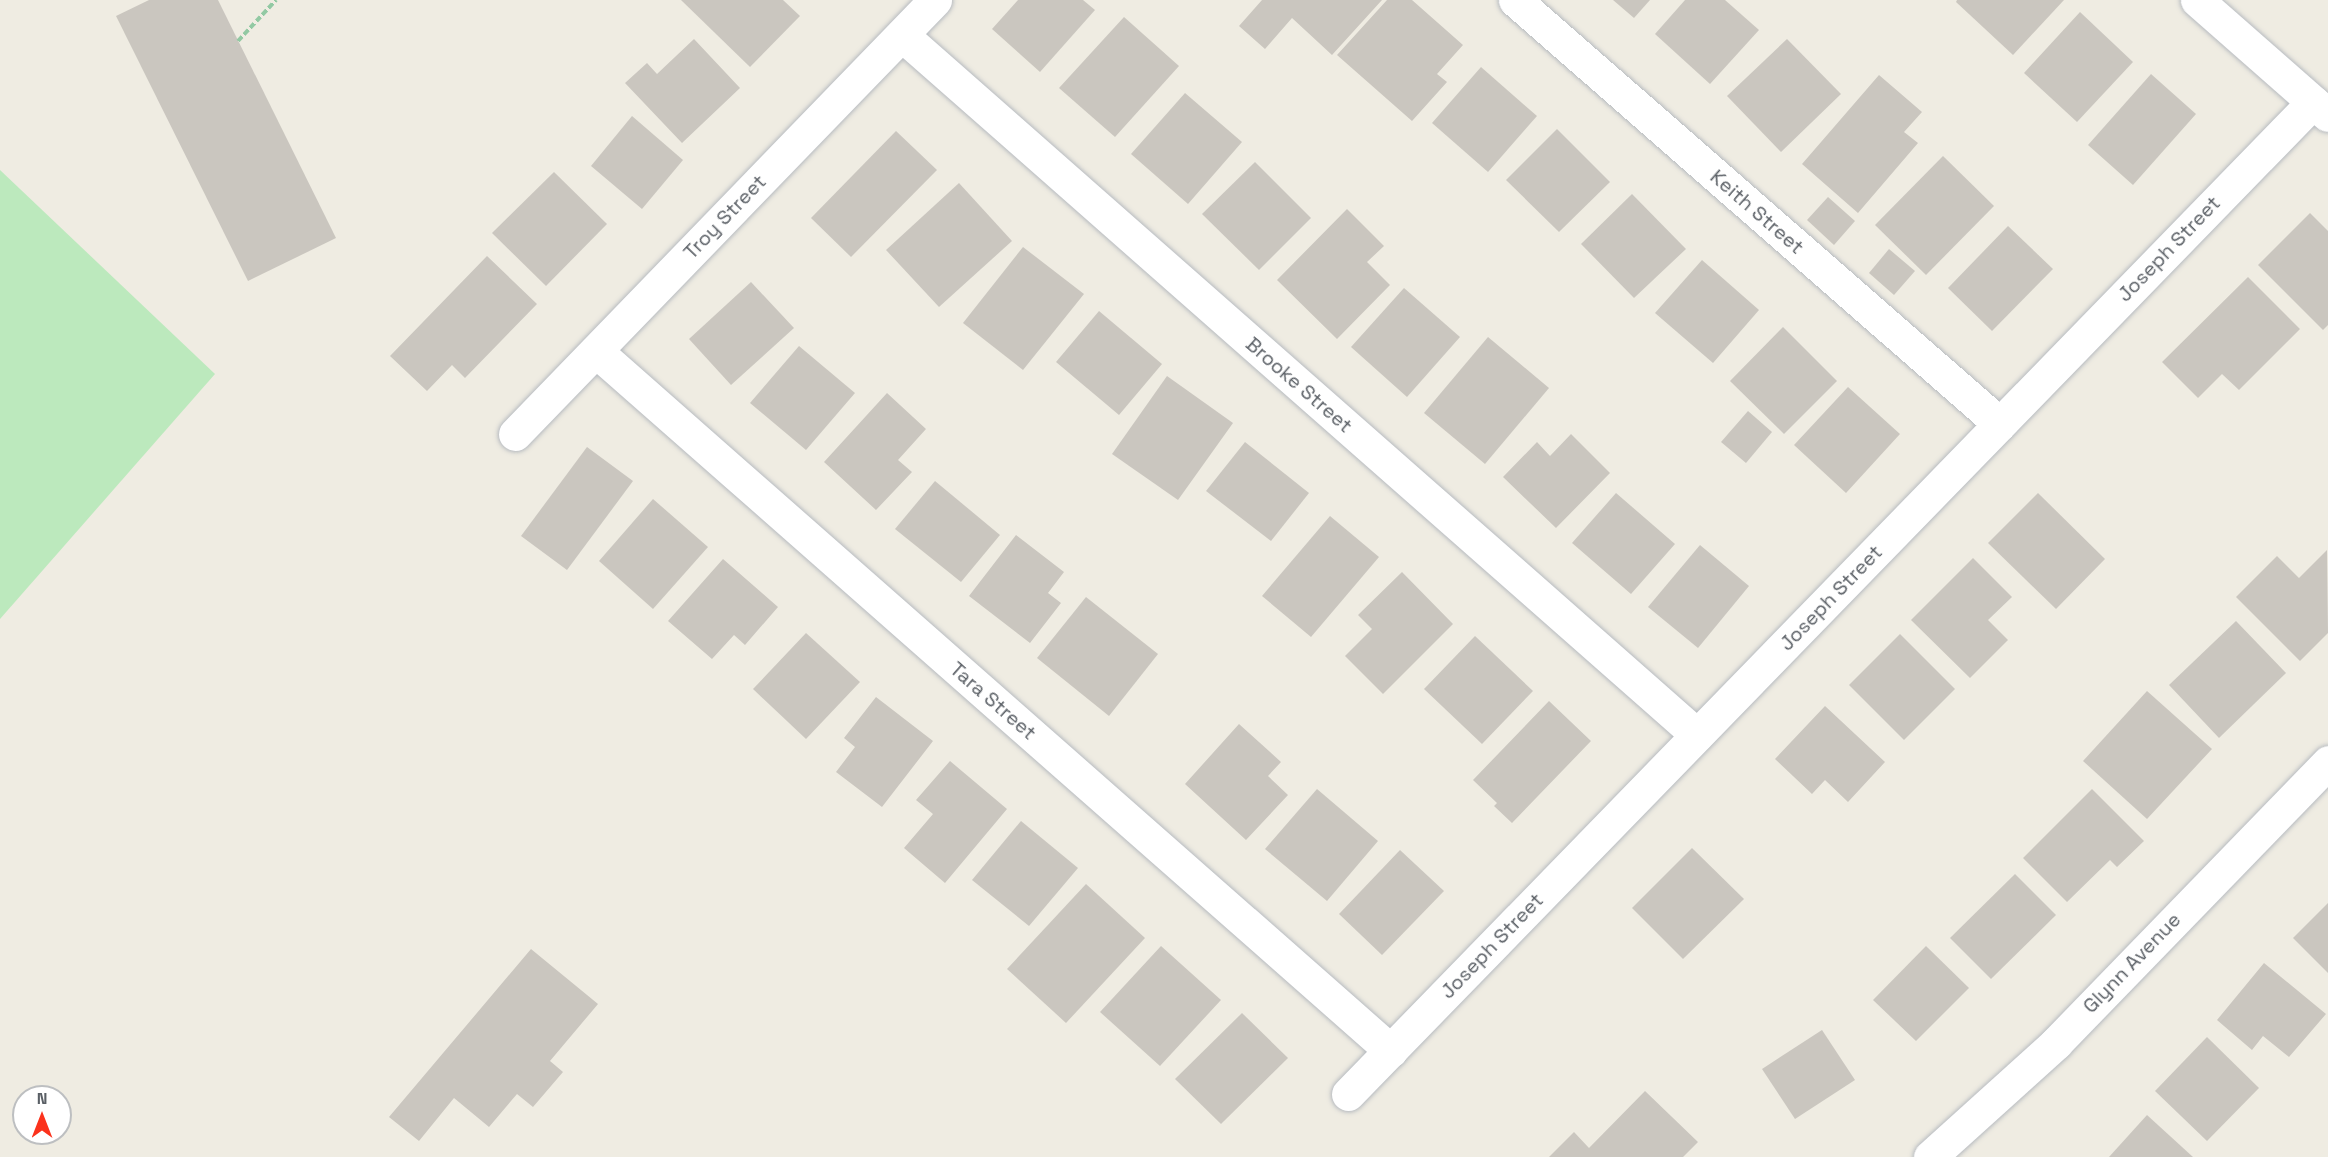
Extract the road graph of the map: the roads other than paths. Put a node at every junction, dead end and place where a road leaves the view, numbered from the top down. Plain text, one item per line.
1 (935, 0) edge
2 (1515, 0) edge
3 (2197, 0) edge
4 (902, 35) junction
5 (2320, 108) edge
6 (596, 351) junction
7 (2000, 424) junction
8 (515, 434) dead end
9 (1697, 735) junction
10 (2328, 762) edge
11 (1391, 1051) junction
12 (1348, 1094) dead end
13 (1930, 1157) edge

1 - 4 street, Troy Street
2 - 7 street, Keith Street
3 - 5 street
4 - 6 street, Troy Street
4 - 9 street, Brooke Street
5 - 7 street, Joseph Street
6 - 8 street, Troy Street
6 - 11 street, Tara Street
7 - 9 street, Joseph Street
9 - 11 street, Joseph Street
10 - 13 street, Glynn Avenue
11 - 12 street, Joseph Street

